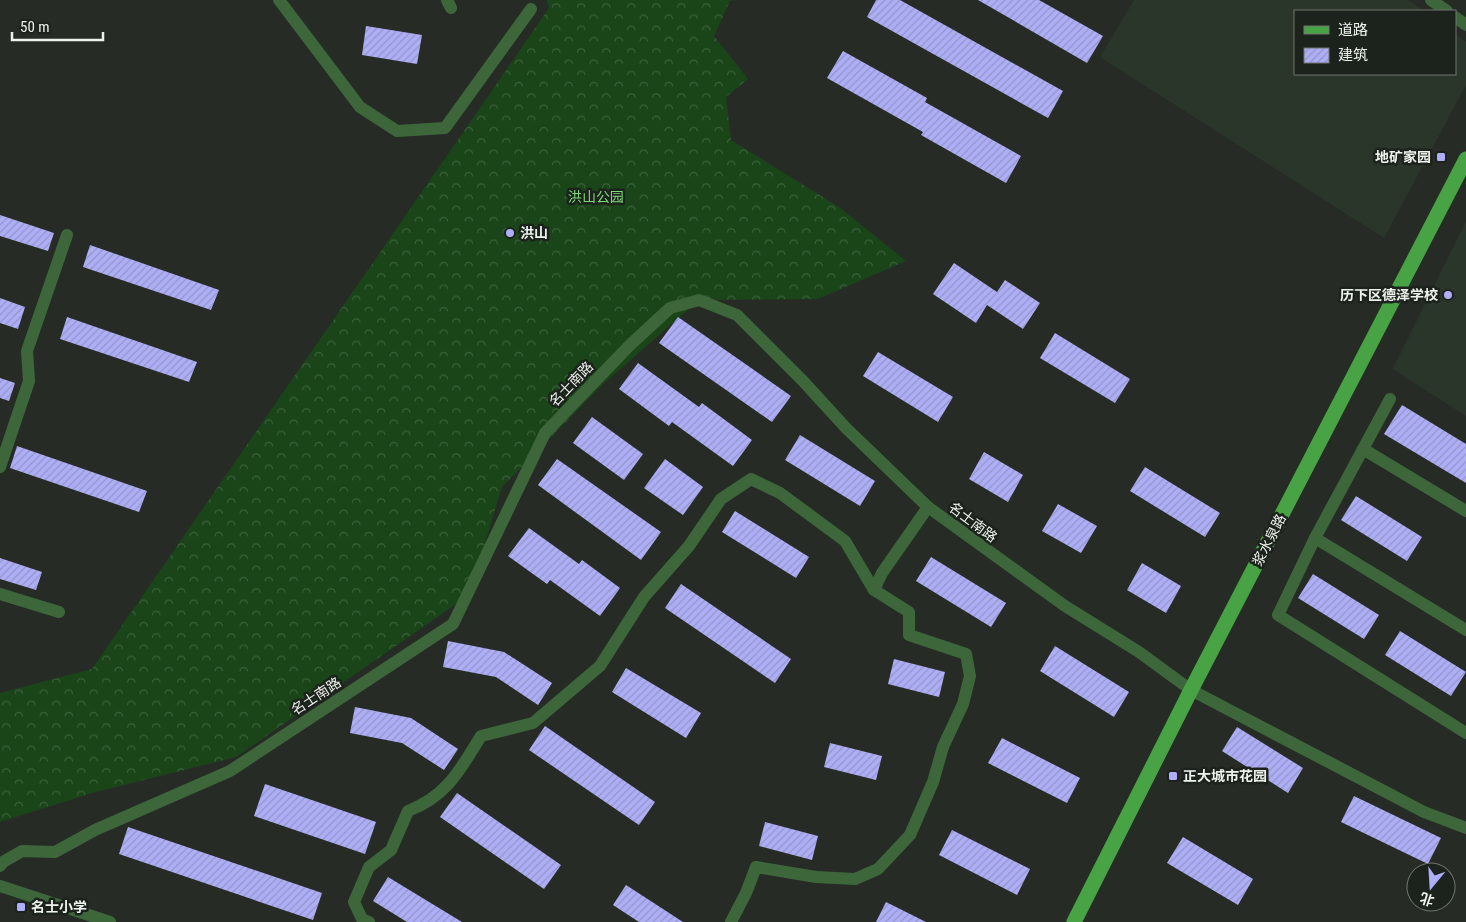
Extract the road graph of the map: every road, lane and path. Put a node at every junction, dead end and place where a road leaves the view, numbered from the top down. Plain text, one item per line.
1 (279, 0) edge
2 (1431, 0) edge
3 (531, 9) dead end
4 (1446, 10) edge
5 (1466, 160) edge
6 (67, 235) dead end
7 (1390, 399) dead end
8 (1363, 449) junction
9 (0, 467) edge
10 (928, 507) junction
11 (1466, 511) edge
12 (1315, 538) junction
13 (874, 590) junction
14 (0, 594) edge
15 (59, 612) dead end
16 (1466, 630) edge
17 (1191, 690) junction
18 (1466, 733) edge
19 (1466, 828) edge
20 (0, 866) edge
21 (0, 886) edge
22 (110, 922) edge
23 (369, 922) edge
24 (730, 922) edge
25 (1074, 922) edge

1 - 3 street
2 - 4 street
5 - 17 main road, 浆水泉路
6 - 9 street
7 - 8 street
8 - 11 street
8 - 12 street
10 - 13 street
10 - 17 street, 名士南路
10 - 20 street, 名士南路
12 - 16 street
12 - 18 street
13 - 23 street
13 - 24 street
14 - 15 street
17 - 19 street, 名士南路
17 - 25 main road, 浆水泉路
21 - 22 street

